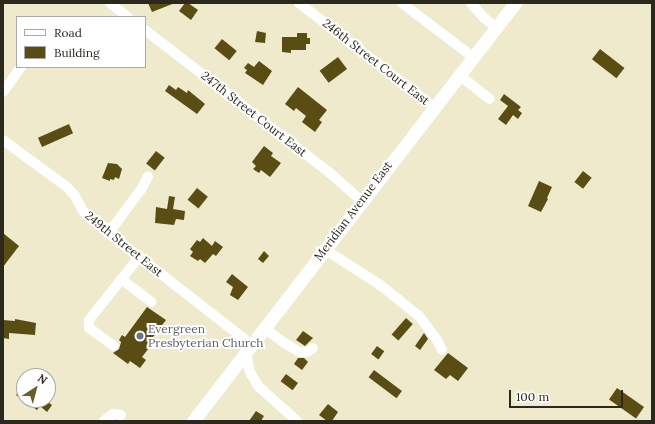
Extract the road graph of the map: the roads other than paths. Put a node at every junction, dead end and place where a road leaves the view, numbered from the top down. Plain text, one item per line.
1 (110, 3) edge
2 (299, 3) edge
3 (402, 3) edge
4 (471, 3) edge
5 (515, 3) edge
6 (127, 16) edge
7 (496, 27) junction
8 (146, 31) edge
9 (473, 57) junction
10 (20, 68) edge
11 (459, 75) junction
12 (3, 92) edge
13 (490, 100) dead end
14 (434, 107) junction
15 (3, 140) edge
16 (148, 176) dead end
17 (362, 201) junction
18 (108, 234) junction
19 (324, 249) junction
20 (139, 256) junction
21 (121, 279) junction
22 (150, 302) dead end
23 (264, 328) junction
24 (114, 346) dead end
25 (249, 348) junction
26 (313, 348) dead end
27 (442, 350) dead end
28 (121, 415) dead end
29 (104, 421) edge
30 (193, 421) edge
31 (297, 421) edge

1 - 6 street
2 - 14 street, 246th Street Court East
3 - 9 street
4 - 7 street
5 - 7 main road, Meridian Avenue East
7 - 9 main road, Meridian Avenue East
8 - 17 street, 247th Street Court East
9 - 11 main road, Meridian Avenue East
10 - 12 street
11 - 13 street
11 - 14 main road, Meridian Avenue East
14 - 17 main road, Meridian Avenue East
15 - 18 street, 249th Street East
16 - 18 street
17 - 19 main road, Meridian Avenue East
18 - 20 street, 249th Street East
19 - 23 main road, Meridian Avenue East
19 - 27 street
20 - 21 street
20 - 25 street, 249th Street East
21 - 22 street
21 - 24 street
23 - 25 main road, Meridian Avenue East
23 - 26 street
25 - 30 main road, Meridian Avenue East
25 - 31 street
28 - 29 street

